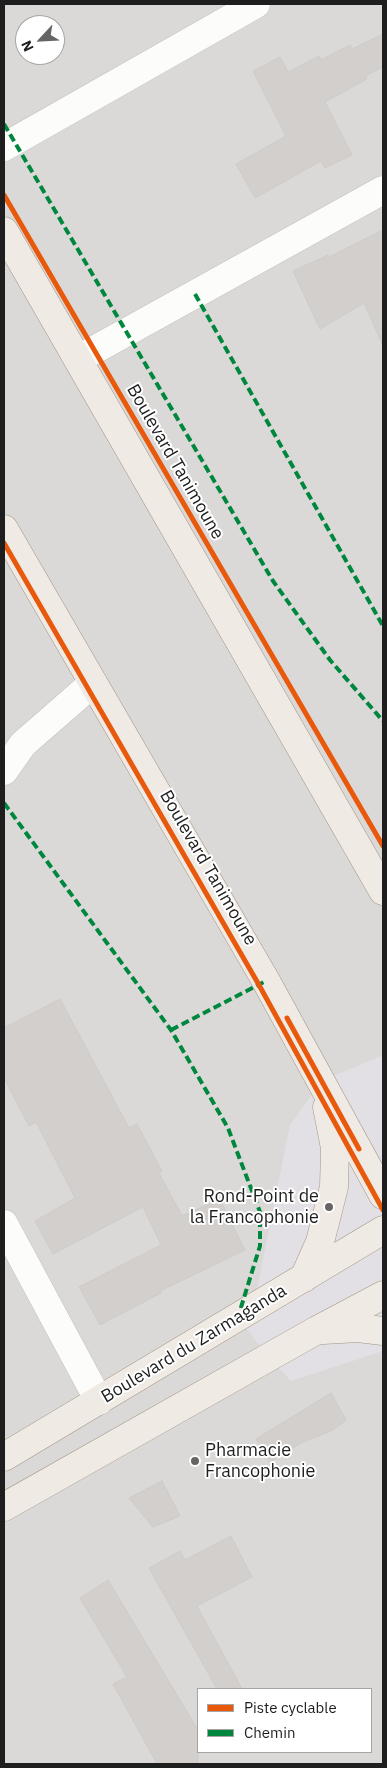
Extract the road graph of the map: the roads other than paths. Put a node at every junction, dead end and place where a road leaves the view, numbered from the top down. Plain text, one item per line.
1 (256, 4) edge
2 (4, 147) edge
3 (383, 190) edge
4 (4, 231) edge
5 (78, 358) junction
6 (4, 529) edge
7 (93, 683) junction
8 (4, 771) edge
9 (383, 891) edge
10 (322, 1081) junction
11 (383, 1195) edge
12 (4, 1224) edge
13 (383, 1230) edge
14 (304, 1278) junction
15 (383, 1295) edge
16 (317, 1330) junction
17 (383, 1331) edge
18 (99, 1401) junction
19 (4, 1458) edge
20 (4, 1506) edge

1 - 2 street
3 - 5 street
4 - 5 main road, Boulevard Tanimoune
5 - 9 main road, Boulevard Tanimoune
6 - 7 main road, Boulevard Tanimoune
7 - 8 street
7 - 10 main road, Boulevard Tanimoune
10 - 11 main road, Boulevard Tanimoune
10 - 14 main road
12 - 18 street
13 - 14 main road, Boulevard du Zarmaganda
14 - 18 main road, Boulevard du Zarmaganda
15 - 16 main road
16 - 17 main road
16 - 20 main road
18 - 19 main road, Boulevard du Zarmaganda

